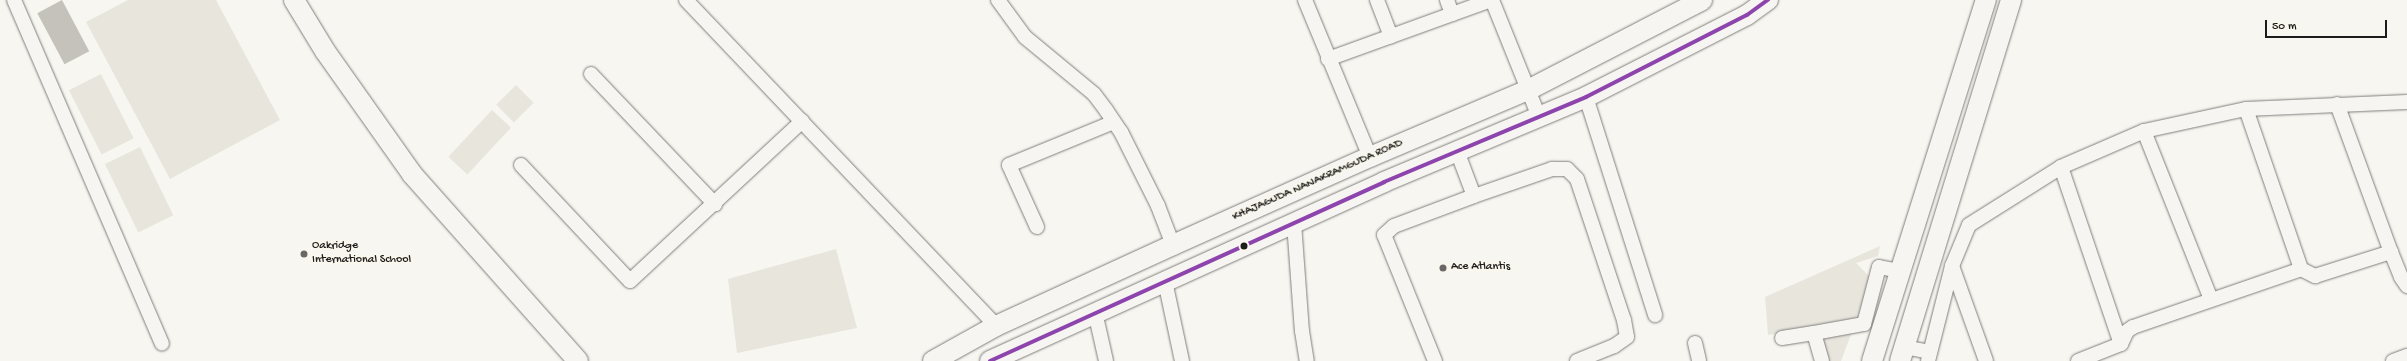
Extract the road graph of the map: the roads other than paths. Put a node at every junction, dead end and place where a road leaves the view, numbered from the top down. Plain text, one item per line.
1 (14, 0) edge
2 (294, 0) edge
3 (686, 0) edge
4 (998, 0) edge
5 (1305, 0) edge
6 (1377, 0) edge
7 (1447, 0) edge
8 (1491, 0) edge
9 (1702, 0) edge
10 (1768, 0) edge
11 (1986, 0) edge
12 (2011, 0) edge
13 (1452, 14) junction
14 (1391, 36) junction
15 (1328, 59) junction
16 (591, 74) dead end
17 (1528, 90) junction
18 (1586, 97) junction
19 (2407, 102) edge
20 (2337, 104) junction
21 (2246, 109) junction
22 (1539, 117) junction
23 (802, 121) junction
24 (1114, 122) junction
25 (2144, 130) junction
26 (1457, 151) junction
27 (1370, 157) junction
28 (521, 165) dead end
29 (2061, 167) junction
30 (1474, 196) junction
31 (715, 204) junction
32 (1294, 223) junction
33 (1036, 227) dead end
34 (1173, 245) junction
35 (2391, 252) junction
36 (1952, 266) junction
37 (2301, 269) junction
38 (1899, 271) junction
39 (1165, 281) junction
40 (2407, 286) edge
41 (2211, 299) junction
42 (1095, 312) junction
43 (1655, 315) dead end
44 (996, 326) junction
45 (1814, 333) junction
46 (1782, 338) dead end
47 (162, 343) dead end
48 (1695, 343) dead end
49 (2121, 344) junction
50 (1902, 354) edge
51 (2407, 356) edge
52 (1929, 357) edge
53 (578, 361) edge
54 (933, 361) edge
55 (990, 361) edge
56 (1106, 361) edge
57 (1182, 361) edge
58 (1307, 361) edge
59 (1435, 361) edge
60 (1577, 361) edge
61 (1699, 361) edge
62 (1822, 361) edge
63 (1872, 361) edge
64 (1986, 361) edge
65 (2078, 361) edge
66 (2393, 361) edge

1 - 47 street
2 - 53 main road
3 - 23 street
4 - 24 street
5 - 15 street
6 - 14 street
7 - 13 street
8 - 13 street
8 - 17 street
9 - 17 main road, KHAJAGUDA NANAKRAMGUDA ROAD
10 - 18 main road
11 - 38 main road
12 - 50 main road
13 - 14 street
14 - 15 street
15 - 27 street
16 - 31 street
17 - 22 street
17 - 27 main road, KHAJAGUDA NANAKRAMGUDA ROAD
18 - 22 main road
18 - 43 street
19 - 20 street
20 - 21 street
20 - 35 street
21 - 25 street
21 - 37 street
22 - 26 main road
23 - 31 street
23 - 44 street
24 - 33 street
24 - 34 street
25 - 29 street
25 - 41 street
26 - 30 street
26 - 32 main road
27 - 34 main road, KHAJAGUDA NANAKRAMGUDA ROAD
28 - 31 street
29 - 36 street
29 - 49 street
30 - 59 street
30 - 60 street
32 - 39 main road
32 - 58 street
34 - 44 main road, KHAJAGUDA NANAKRAMGUDA ROAD
35 - 37 street
35 - 40 street
36 - 52 street
36 - 64 street
37 - 41 street
38 - 45 street
38 - 63 main road
39 - 42 main road
39 - 57 street
41 - 49 street
42 - 55 main road
42 - 56 street
44 - 54 main road, KHAJAGUDA NANAKRAMGUDA ROAD
45 - 46 street
45 - 62 street
48 - 61 street
49 - 65 street
50 - 52 street
51 - 66 street

